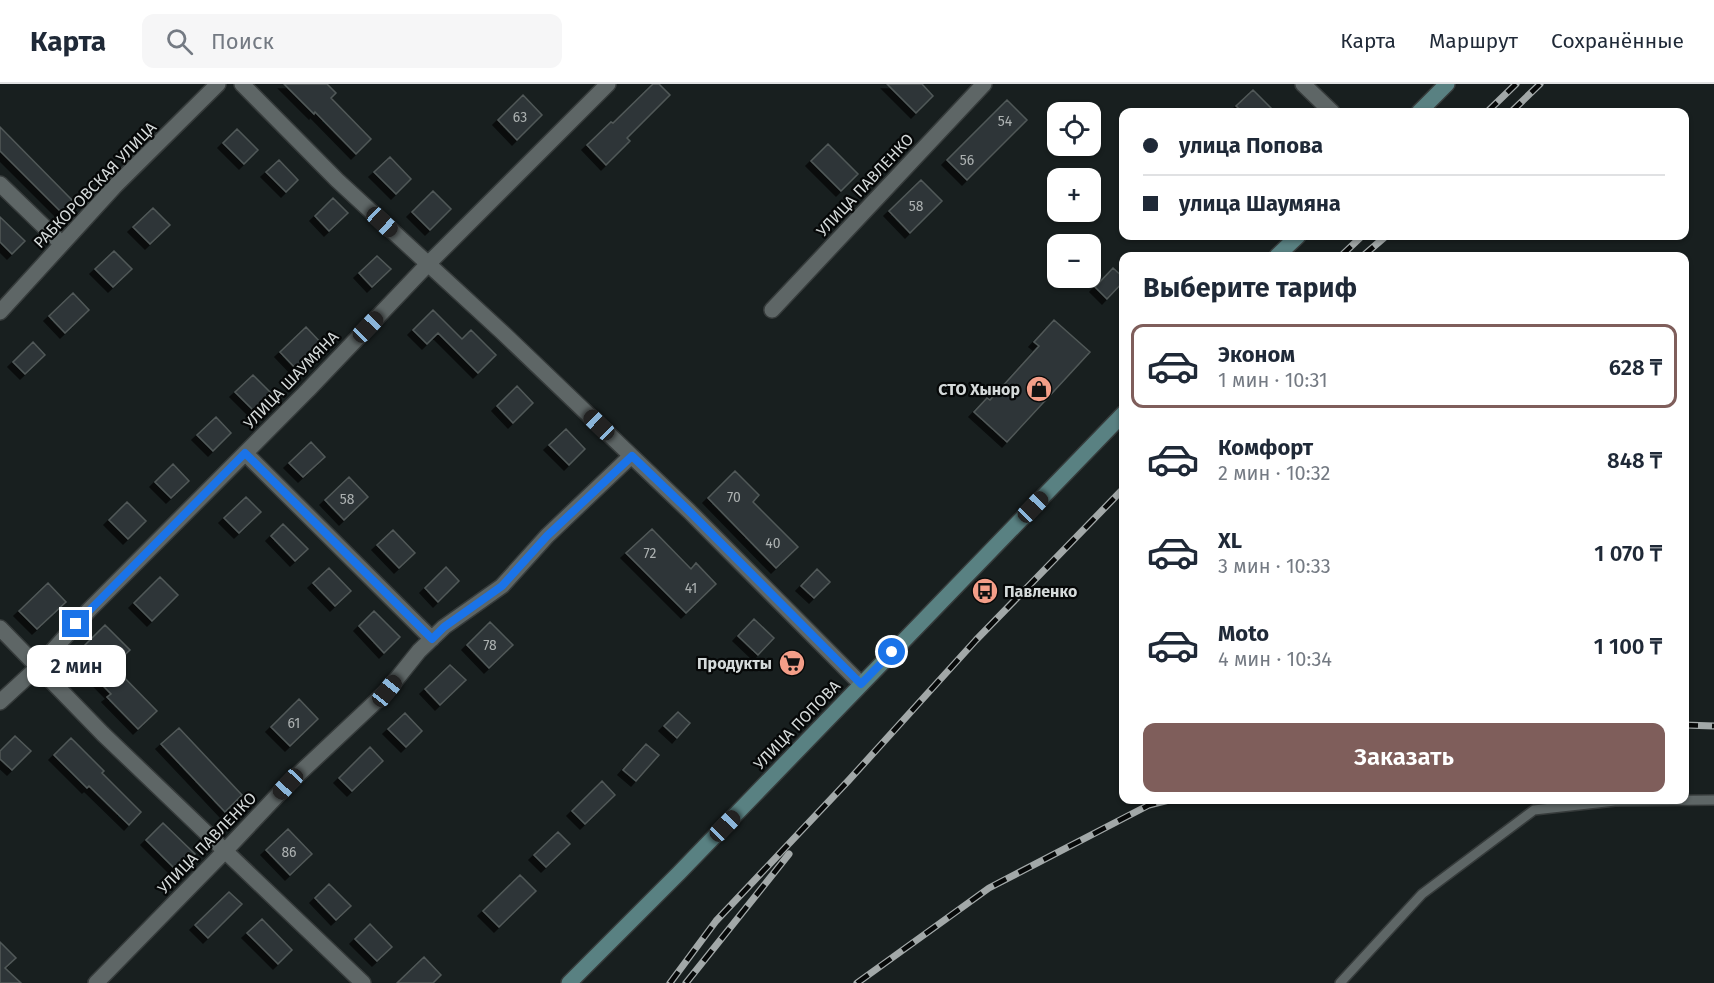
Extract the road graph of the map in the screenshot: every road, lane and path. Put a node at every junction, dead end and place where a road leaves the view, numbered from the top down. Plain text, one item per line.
1 (218, 84) edge
2 (242, 84) edge
3 (608, 84) edge
4 (984, 84) edge
5 (1303, 84) edge
6 (1447, 84) edge
7 (1328, 108) edge
8 (1423, 108) edge
9 (0, 184) edge
10 (1294, 240) edge
11 (62, 244) junction
12 (1281, 252) edge
13 (428, 264) junction
14 (772, 310) dead end
15 (0, 312) edge
16 (1119, 418) edge
17 (245, 453) junction
18 (632, 456) junction
19 (0, 628) edge
20 (432, 639) junction
21 (38, 667) junction
22 (861, 684) junction
23 (0, 702) edge
24 (1689, 800) edge
25 (1714, 800) edge
26 (1588, 804) edge
27 (225, 851) junction
28 (96, 983) edge
29 (363, 983) edge
30 (569, 983) edge
31 (1340, 983) edge

1 - 11 street, РАБКОРОВСКАЯ УЛИЦА
2 - 13 street
3 - 13 street, УЛИЦА ШАУМЯНА
4 - 14 street, УЛИЦА ПАВЛЕНКО
5 - 7 street
6 - 8 main road
9 - 11 street
10 - 12 main road
11 - 15 street, РАБКОРОВСКАЯ УЛИЦА
13 - 17 street, УЛИЦА ШАУМЯНА
13 - 18 street
16 - 22 main road, УЛИЦА ПОПОВА
17 - 20 street
17 - 21 street, УЛИЦА ШАУМЯНА
18 - 20 street, УЛИЦА ПАВЛЕНКО
18 - 22 street
19 - 21 street
20 - 27 street, УЛИЦА ПАВЛЕНКО
21 - 23 street, УЛИЦА ШАУМЯНА
21 - 27 street
22 - 30 main road, УЛИЦА ПОПОВА
24 - 25 lane
26 - 31 lane
27 - 28 street, УЛИЦА ПАВЛЕНКО
27 - 29 street

